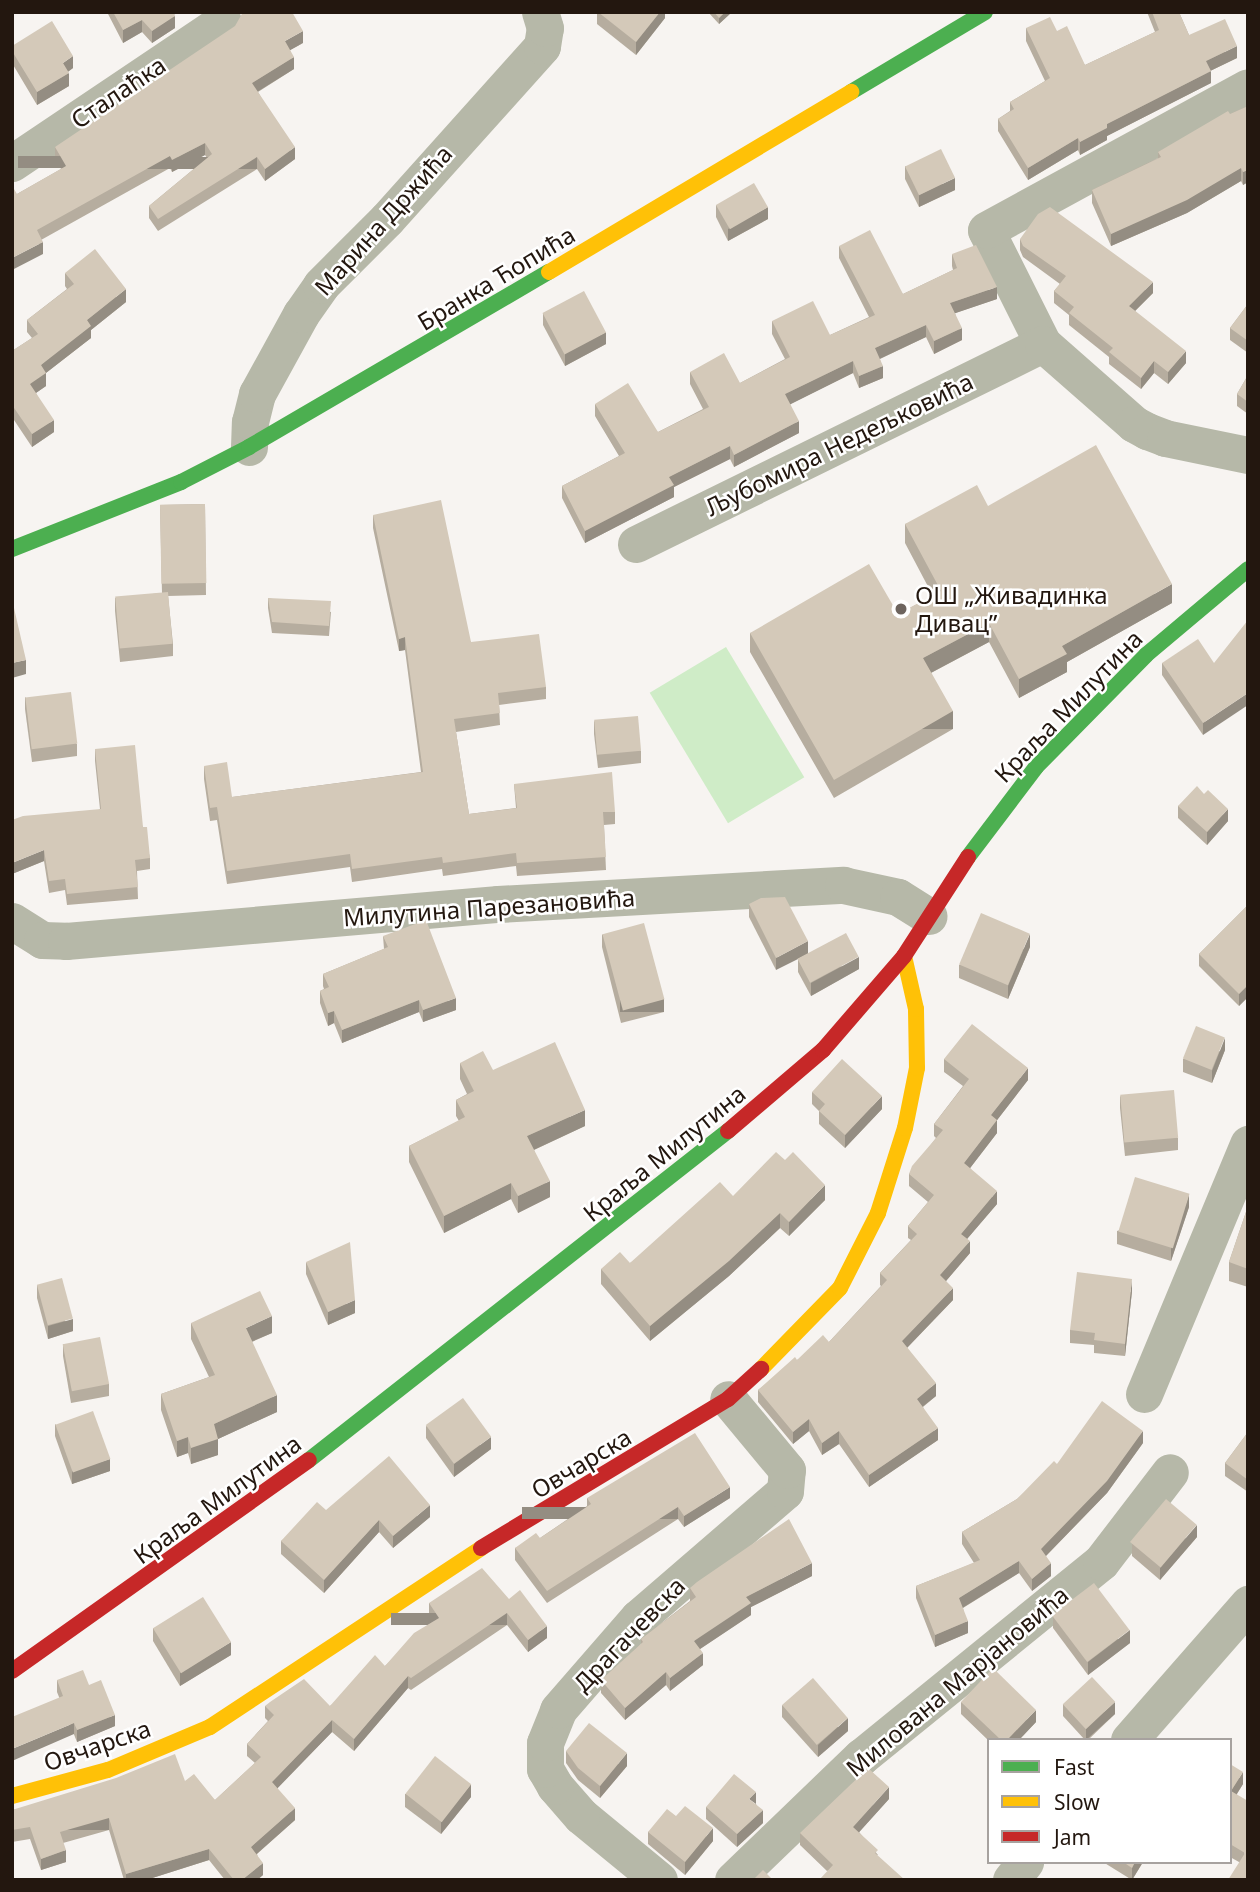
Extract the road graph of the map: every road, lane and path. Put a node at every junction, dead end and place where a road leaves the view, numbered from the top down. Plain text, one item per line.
1 (540, 12) edge
2 (985, 12) edge
3 (223, 21) dead end
4 (1248, 87) edge
5 (12, 163) edge
6 (1043, 344) junction
7 (249, 447) junction
8 (1248, 455) edge
9 (636, 544) dead end
10 (12, 549) edge
11 (1248, 569) edge
12 (929, 916) junction
13 (22, 940) edge
14 (904, 956) junction
15 (1248, 1144) edge
16 (1144, 1394) dead end
17 (728, 1399) junction
18 (1170, 1472) dead end
19 (1248, 1604) edge
20 (12, 1671) edge
21 (1131, 1738) edge
22 (12, 1796) edge
23 (1023, 1864) edge
24 (659, 1880) edge
25 (733, 1880) edge
26 (1011, 1880) edge

1 - 7 street, Марина Држића
2 - 7 street, Бранка Ћопића
3 - 5 street, Сталаћка
4 - 6 street
6 - 8 street
6 - 9 street, Љубомира Недељковића
7 - 10 street, Бранка Ћопића
11 - 12 street, Краља Милутина
12 - 13 street, Милутина Парезановића
12 - 14 street, Краља Милутина
14 - 17 street, Овчарска
14 - 20 street, Краља Милутина
15 - 16 street
17 - 22 street, Овчарска
17 - 24 street, Драгачевска
18 - 25 street, Милована Марјановића
19 - 21 street
23 - 26 street

